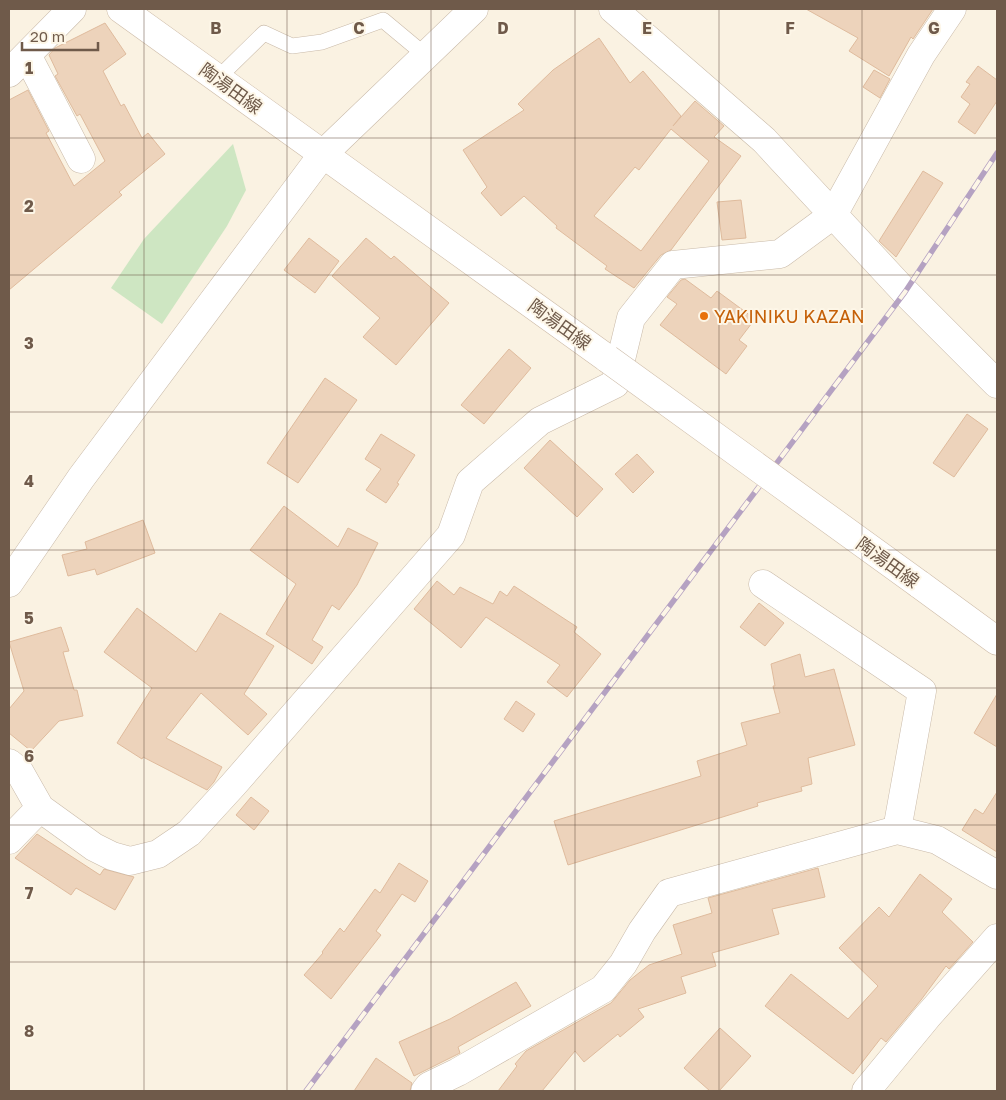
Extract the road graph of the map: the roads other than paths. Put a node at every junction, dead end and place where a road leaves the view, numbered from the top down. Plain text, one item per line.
1 (72, 9) edge
2 (121, 9) edge
3 (474, 9) edge
4 (613, 9) edge
5 (952, 9) edge
6 (425, 55) junction
7 (18, 64) edge
8 (218, 78) junction
9 (323, 154) junction
10 (81, 159) dead end
11 (833, 215) junction
12 (996, 380) edge
13 (9, 583) edge
14 (763, 584) dead end
15 (997, 641) edge
16 (9, 763) edge
17 (40, 808) junction
18 (897, 830) junction
19 (9, 840) edge
20 (997, 875) edge
21 (997, 938) edge
22 (425, 1091) edge
23 (866, 1091) edge

1 - 7 street
2 - 8 street, 陶湯田線
3 - 6 street
4 - 11 street
5 - 11 street
6 - 8 lane
6 - 9 street
7 - 10 street
8 - 9 street, 陶湯田線
9 - 13 street
9 - 15 street, 陶湯田線, bridge
11 - 12 street
11 - 17 street
14 - 18 street
16 - 17 street
17 - 19 street
18 - 20 street
18 - 22 street
21 - 23 street

